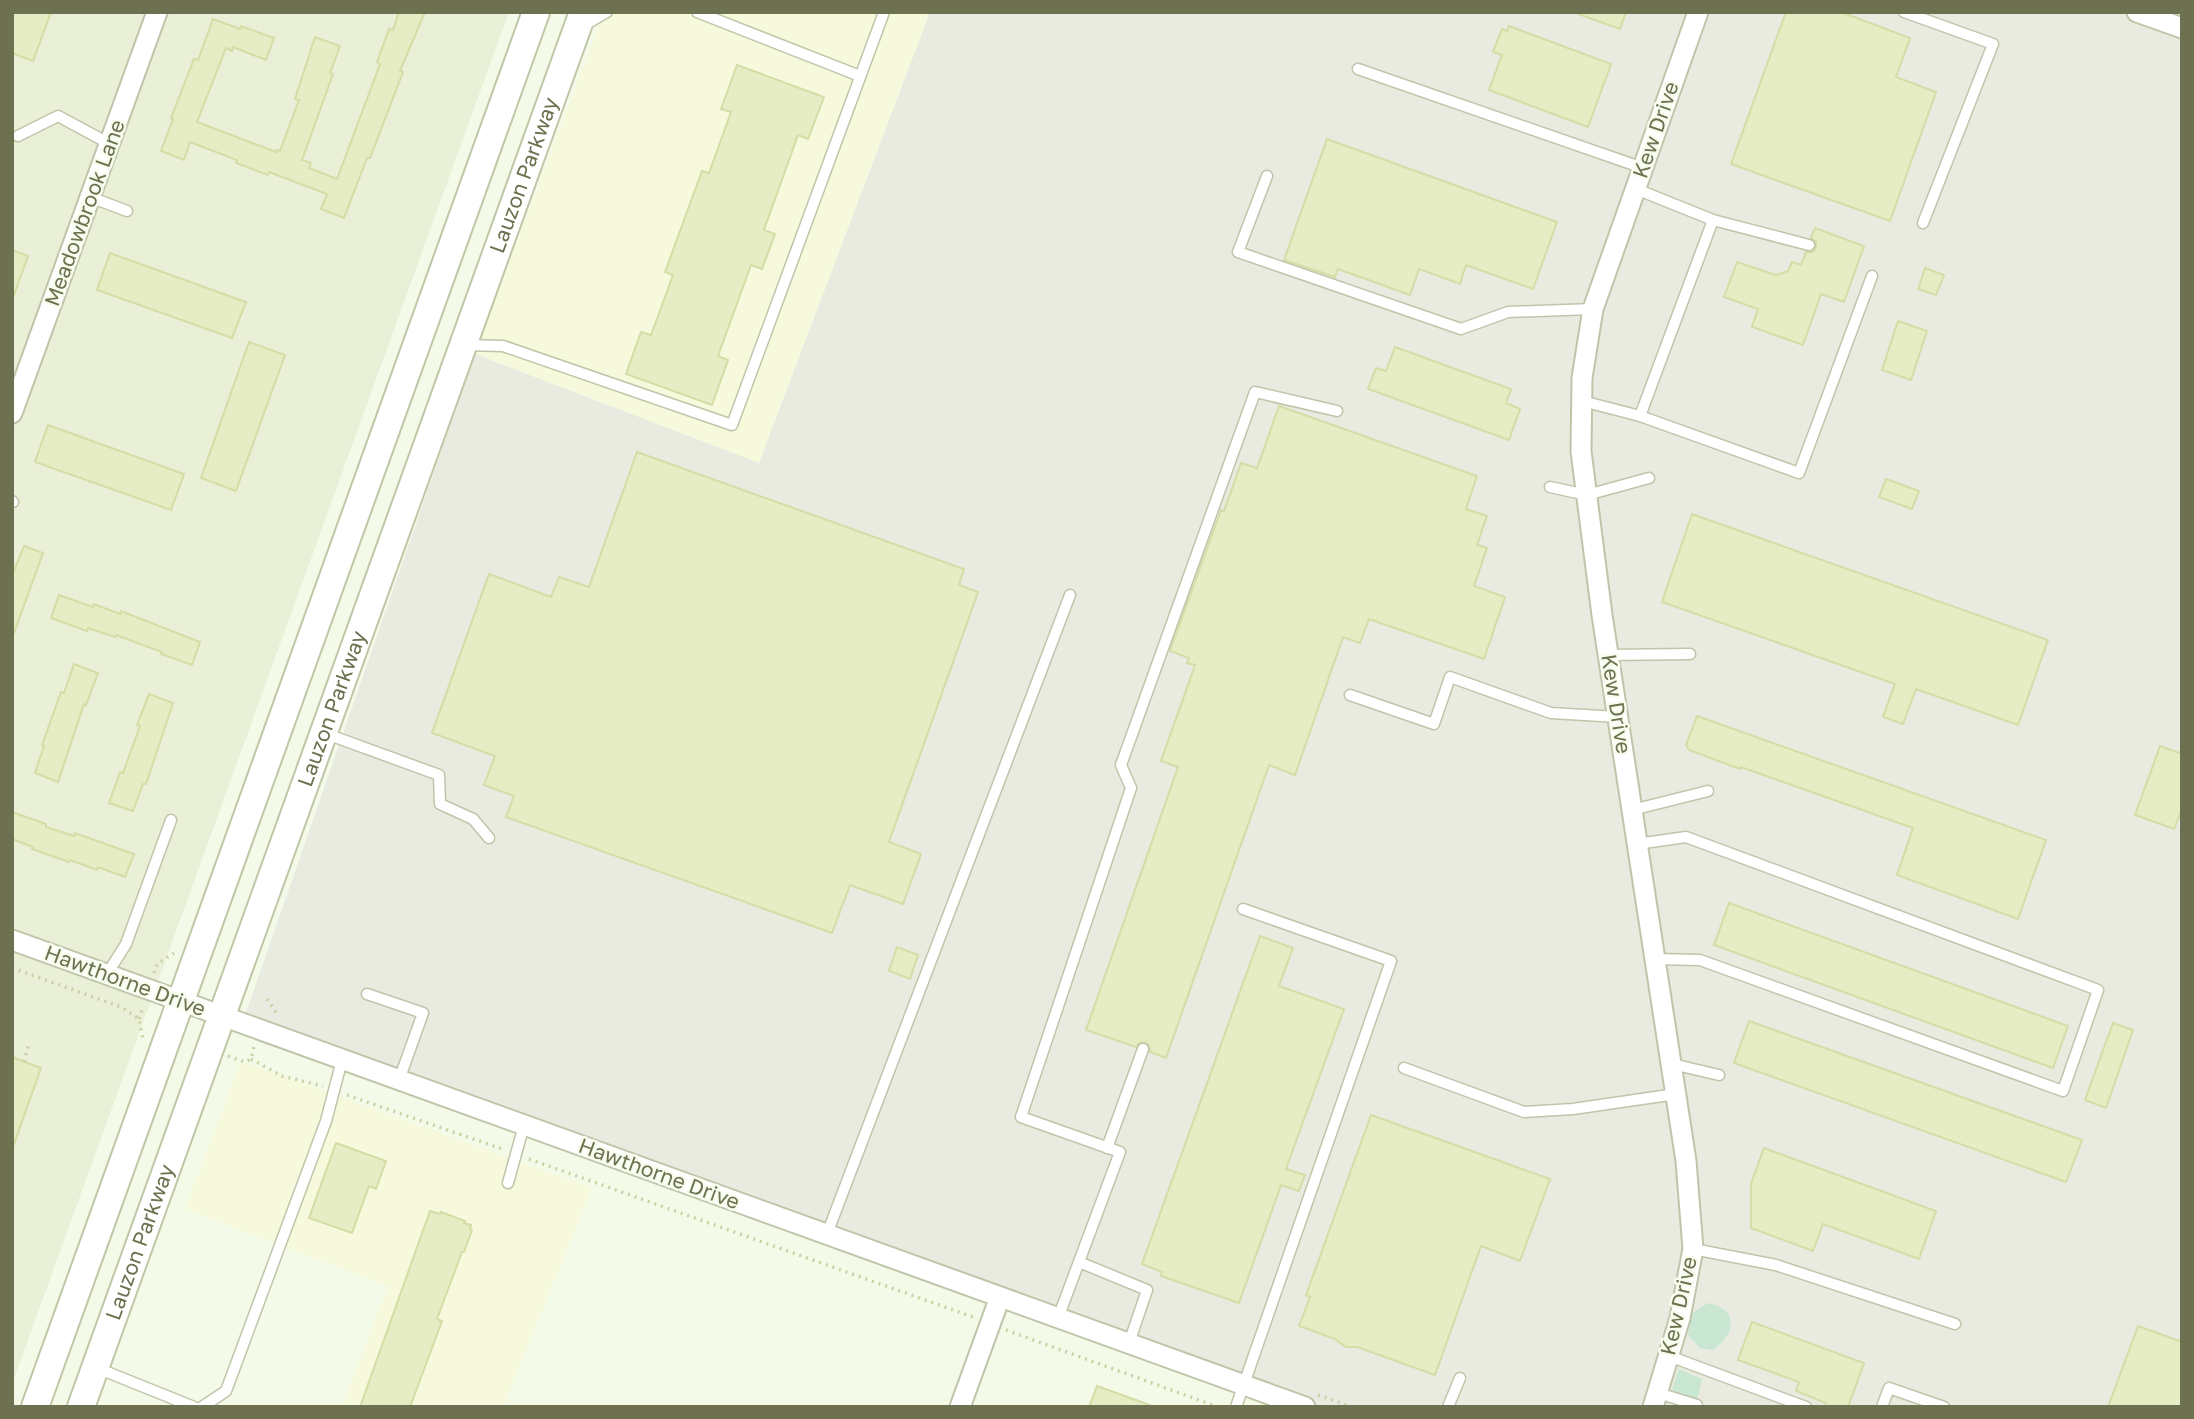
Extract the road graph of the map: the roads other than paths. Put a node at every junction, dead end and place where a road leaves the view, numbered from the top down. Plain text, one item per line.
1 (157, 12) edge
2 (536, 12) edge
3 (607, 12) edge
4 (697, 12) edge
5 (884, 12) edge
6 (1698, 12) edge
7 (1903, 12) edge
8 (2137, 12) edge
9 (580, 20) edge
10 (2182, 28) edge
11 (1359, 69) dead end
12 (860, 76) junction
13 (18, 136) dead end
14 (110, 144) junction
15 (1643, 168) junction
16 (1267, 176) dead end
17 (1636, 188) junction
18 (90, 197) junction
19 (127, 211) dead end
20 (1713, 220) junction
21 (1923, 223) dead end
22 (1809, 245) dead end
23 (1872, 276) dead end
24 (1593, 309) junction
25 (463, 345) junction
26 (1582, 401) junction
27 (1336, 411) dead end
28 (12, 413) edge
29 (1640, 416) junction
30 (1648, 478) dead end
31 (1550, 487) dead end
32 (1587, 495) junction
33 (1070, 595) dead end
34 (1690, 654) dead end
35 (1608, 655) junction
36 (1350, 695) dead end
37 (1618, 717) junction
38 (324, 733) junction
39 (1709, 791) dead end
40 (1632, 810) junction
41 (171, 820) dead end
42 (489, 838) dead end
43 (1637, 844) junction
44 (1243, 909) dead end
45 (12, 940) edge
46 (1656, 959) junction
47 (107, 974) junction
48 (367, 994) dead end
49 (181, 1000) junction
50 (222, 1016) junction
51 (1143, 1049) dead end
52 (342, 1060) junction
53 (1672, 1065) junction
54 (1404, 1068) dead end
55 (1719, 1074) dead end
56 (399, 1080) junction
57 (1676, 1094) junction
58 (524, 1125) junction
59 (1107, 1148) junction
60 (508, 1183) dead end
61 (827, 1234) junction
62 (1693, 1249) junction
63 (1079, 1262) junction
64 (1000, 1297) junction
65 (1058, 1318) junction
66 (1955, 1324) dead end
67 (1129, 1343) junction
68 (1669, 1356) junction
69 (95, 1367) junction
70 (1460, 1378) dead end
71 (1243, 1385) junction
72 (1655, 1400) edge
73 (1282, 1403) edge
74 (1697, 1405) dead end
75 (35, 1407) edge
76 (81, 1407) edge
77 (194, 1407) edge
78 (202, 1407) edge
79 (960, 1407) edge
80 (1236, 1407) edge
81 (1305, 1407) edge
82 (1448, 1407) edge
83 (1806, 1407) edge
84 (1882, 1407) edge
85 (1944, 1407) edge

1 - 14 street, Meadowbrook Lane
2 - 49 main road, Lauzon Parkway
3 - 9 lane
4 - 12 lane
5 - 12 lane
6 - 15 street, Kew Drive
7 - 21 lane
8 - 10 street
9 - 25 main road, Lauzon Parkway
11 - 15 lane
12 - 25 lane
13 - 14 lane
14 - 18 street, Meadowbrook Lane
15 - 17 street, Kew Drive
16 - 24 lane
17 - 20 lane
17 - 24 street, Kew Drive
18 - 19 lane
18 - 28 street, Meadowbrook Lane
20 - 22 lane
20 - 29 lane
23 - 29 lane
24 - 26 street, Kew Drive
25 - 38 main road, Lauzon Parkway
26 - 29 lane
26 - 32 street, Kew Drive
27 - 59 lane
30 - 32 lane
31 - 32 lane
32 - 35 street, Kew Drive
33 - 61 lane
34 - 35 lane
35 - 37 street, Kew Drive
36 - 37 lane
37 - 40 street, Kew Drive
38 - 42 lane
38 - 50 main road, Lauzon Parkway
39 - 40 lane
40 - 43 street, Kew Drive
41 - 47 lane
43 - 46 street, Kew Drive
43 - 46 lane
44 - 71 lane
45 - 47 street, Hawthorne Drive
46 - 53 street, Kew Drive
47 - 49 street, Hawthorne Drive
48 - 56 lane
49 - 50 street, Hawthorne Drive
49 - 75 main road, Lauzon Parkway
50 - 52 street, Hawthorne Drive
50 - 69 main road, Lauzon Parkway
51 - 59 lane
52 - 56 street, Hawthorne Drive
52 - 78 lane
53 - 55 lane
53 - 57 street, Kew Drive
54 - 57 lane
56 - 58 street, Hawthorne Drive
57 - 62 street, Kew Drive
58 - 60 lane
58 - 61 street, Hawthorne Drive
59 - 63 lane
61 - 64 street, Hawthorne Drive
62 - 66 lane
62 - 68 street, Kew Drive
63 - 65 lane
63 - 67 lane
64 - 65 street, Hawthorne Drive
64 - 79 street
65 - 67 street, Hawthorne Drive
67 - 71 street, Hawthorne Drive
68 - 72 street, Kew Drive
68 - 83 lane
69 - 76 main road, Lauzon Parkway
69 - 77 lane
70 - 82 lane
71 - 73 street, Hawthorne Drive
71 - 80 lane
72 - 74 lane
73 - 81 street, Hawthorne Drive
84 - 85 lane

